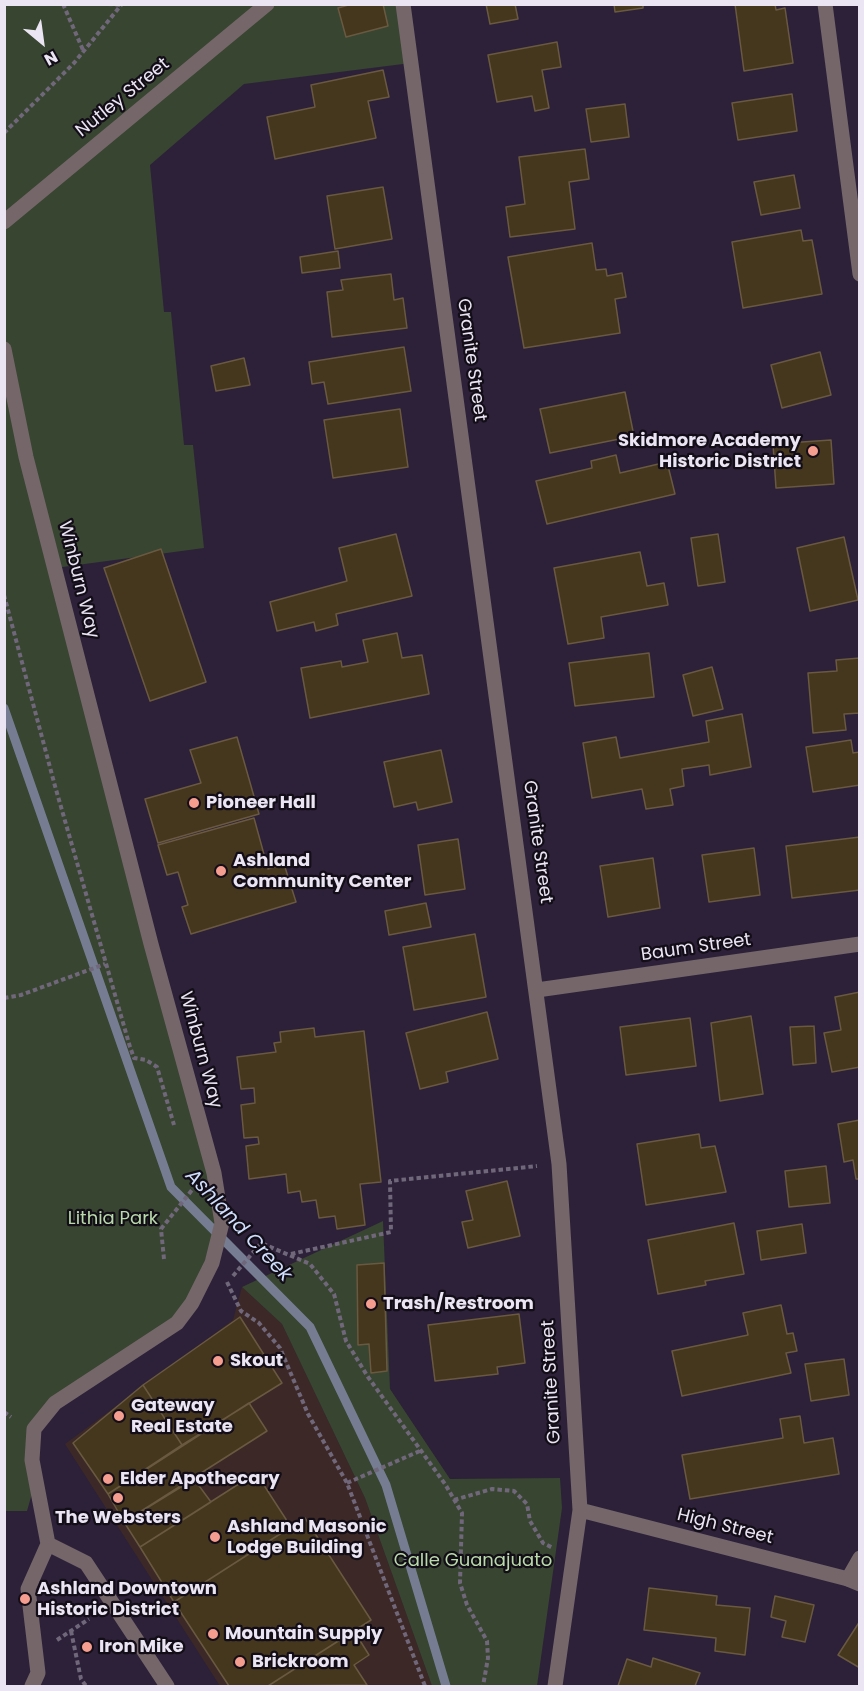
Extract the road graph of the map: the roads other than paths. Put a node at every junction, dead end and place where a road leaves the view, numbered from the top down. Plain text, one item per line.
1 (267, 4) edge
2 (403, 4) edge
3 (825, 4) edge
4 (4, 222) edge
5 (860, 274) edge
6 (4, 349) edge
7 (860, 944) edge
8 (537, 990) junction
9 (580, 1510) junction
10 (48, 1544) junction
11 (860, 1558) edge
12 (854, 1582) edge
13 (37, 1682) edge
14 (167, 1686) edge
15 (555, 1686) edge

1 - 4 street, Nutley Street
2 - 8 street, Granite Street
3 - 5 street
6 - 10 street, Winburn Way
7 - 8 street, Baum Street
8 - 9 street, Granite Street
9 - 12 street, High Street
9 - 15 street, Granite Street
10 - 13 street
10 - 14 street
11 - 12 street

